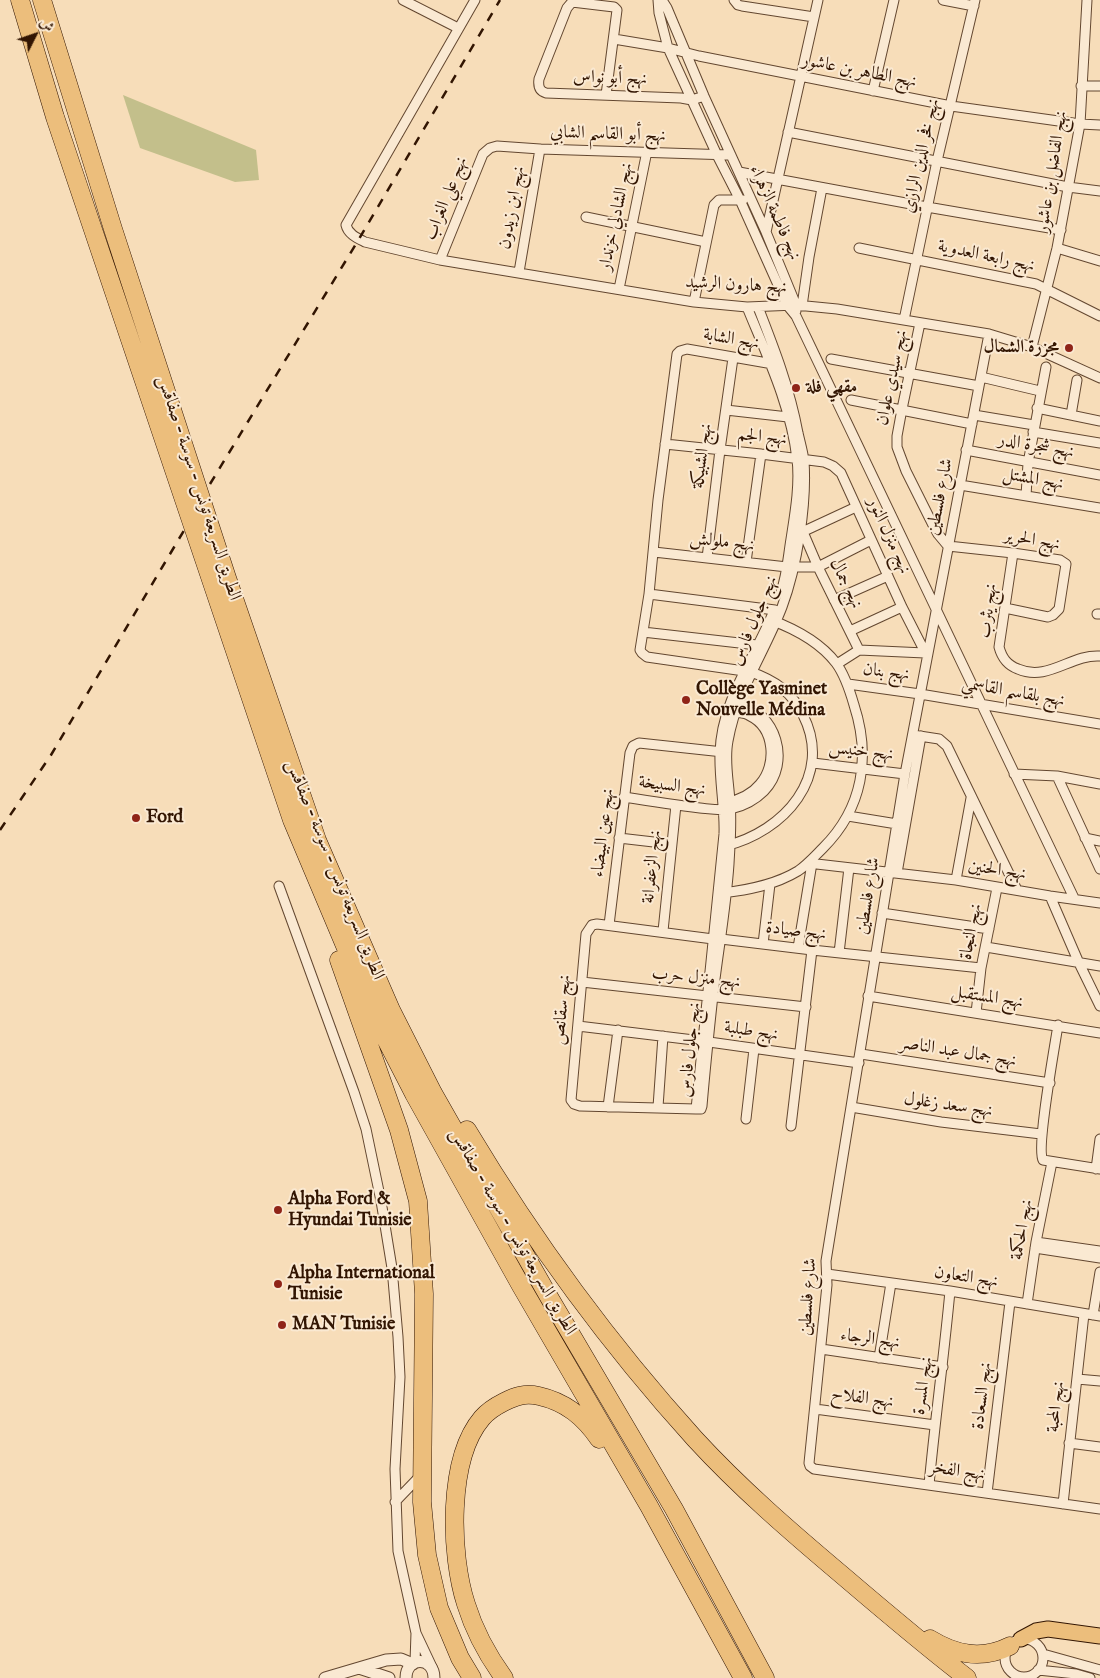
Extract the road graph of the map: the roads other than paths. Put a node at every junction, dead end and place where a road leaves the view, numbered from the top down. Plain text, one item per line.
1 (20, 0) edge
2 (42, 0) edge
3 (403, 0) edge
4 (475, 0) edge
5 (658, 0) edge
6 (662, 0) edge
7 (734, 0) edge
8 (818, 0) edge
9 (894, 0) edge
10 (943, 0) edge
11 (1086, 0) edge
12 (975, 3) edge
13 (814, 17) junction
14 (458, 28) junction
15 (614, 39) junction
16 (668, 48) junction
17 (685, 52) junction
18 (800, 77) junction
19 (700, 85) junction
20 (1081, 86) junction
21 (1100, 86) edge
22 (687, 90) junction
23 (873, 91) junction
24 (606, 95) junction
25 (704, 96) junction
26 (681, 98) junction
27 (692, 100) junction
28 (951, 106) junction
29 (1080, 124) junction
30 (1100, 125) edge
31 (788, 132) junction
32 (540, 149) junction
33 (485, 150) joint
34 (647, 151) junction
35 (716, 155) junction
36 (731, 155) junction
37 (937, 161) junction
38 (739, 172) junction
39 (778, 178) junction
40 (1068, 187) junction
41 (822, 188) junction
42 (1100, 191) edge
43 (740, 200) junction
44 (751, 200) junction
45 (927, 207) junction
46 (586, 217) dead end
47 (632, 226) junction
48 (1061, 230) junction
49 (766, 232) junction
50 (706, 242) junction
51 (859, 248) dead end
52 (1057, 248) junction
53 (915, 259) junction
54 (440, 260) junction
55 (1100, 261) edge
56 (519, 272) junction
57 (619, 289) junction
58 (1047, 289) junction
59 (694, 302) junction
60 (795, 306) junction
61 (747, 307) junction
62 (758, 307) junction
63 (1100, 316) edge
64 (904, 320) junction
65 (920, 323) junction
66 (989, 334) junction
67 (1032, 347) junction
68 (733, 358) junction
69 (831, 359) dead end
70 (770, 363) junction
71 (780, 365) junction
72 (1046, 368) dead end
73 (909, 373) junction
74 (1100, 378) edge
75 (1077, 380) dead end
76 (980, 382) junction
77 (1040, 391) junction
78 (852, 400) dead end
79 (902, 408) junction
80 (1037, 408) junction
81 (726, 410) junction
82 (1071, 415) junction
83 (788, 417) junction
84 (973, 419) junction
85 (1100, 421) edge
86 (158, 422) junction
87 (1033, 428) junction
88 (1100, 443) edge
89 (665, 444) junction
90 (720, 450) junction
91 (966, 450) junction
92 (761, 454) junction
93 (800, 459) junction
94 (1028, 463) junction
95 (1100, 475) edge
96 (960, 485) junction
97 (1026, 496) junction
98 (856, 507) junction
99 (1100, 508) edge
100 (801, 532) junction
101 (871, 540) junction
102 (948, 546) junction
103 (654, 552) junction
104 (1013, 553) junction
105 (707, 558) junction
106 (746, 562) junction
107 (791, 567) junction
108 (818, 567) junction
109 (888, 576) junction
110 (649, 594) junction
111 (834, 600) junction
112 (902, 607) junction
113 (1005, 608) junction
114 (936, 609) junction
115 (774, 610) junction
116 (773, 621) junction
117 (850, 631) junction
118 (643, 632) junction
119 (757, 645) junction
120 (859, 650) junction
121 (926, 654) junction
122 (1100, 656) edge
123 (837, 664) junction
124 (748, 671) junction
125 (848, 684) junction
126 (920, 694) junction
127 (738, 703) junction
128 (979, 703) junction
129 (735, 712) junction
130 (1100, 724) edge
131 (917, 735) junction
132 (723, 752) junction
133 (813, 762) junction
134 (863, 769) junction
135 (905, 774) junction
136 (1014, 774) junction
137 (1057, 776) junction
138 (1100, 784) edge
139 (624, 797) junction
140 (971, 797) junction
141 (676, 805) junction
142 (724, 807) junction
143 (848, 816) junction
144 (897, 824) junction
145 (619, 838) junction
146 (1085, 838) junction
147 (1100, 841) edge
148 (671, 844) junction
149 (726, 846) junction
150 (810, 863) junction
151 (849, 868) junction
152 (1100, 868) edge
153 (893, 872) junction
154 (956, 880) junction
155 (770, 884) junction
156 (279, 886) dead end
157 (997, 888) junction
158 (1017, 890) junction
159 (723, 893) junction
160 (1050, 896) junction
161 (1074, 898) junction
162 (1100, 903) edge
163 (882, 913) junction
164 (592, 925) joint
165 (609, 925) junction
166 (989, 929) junction
167 (663, 932) junction
168 (717, 939) junction
169 (763, 944) junction
170 (986, 947) junction
171 (798, 948) junction
172 (812, 950) junction
173 (839, 953) junction
174 (875, 956) junction
175 (1079, 963) junction
176 (1100, 966) edge
177 (981, 968) junction
178 (582, 982) junction
179 (868, 996) junction
180 (710, 997) junction
181 (1100, 1006) edge
182 (806, 1007) junction
183 (391, 1010) junction
184 (976, 1013) junction
185 (1058, 1025) junction
186 (578, 1026) junction
187 (618, 1030) junction
188 (1100, 1033) edge
189 (663, 1036) junction
190 (706, 1041) junction
191 (754, 1048) junction
192 (799, 1055) junction
193 (860, 1058) junction
194 (1050, 1083) junction
195 (608, 1106) junction
196 (658, 1107) junction
197 (851, 1107) junction
198 (746, 1119) dead end
199 (792, 1126) dead end
200 (1041, 1134) junction
201 (1100, 1138) edge
202 (1052, 1162) junction
203 (1098, 1169) edge
204 (1035, 1245) junction
205 (1100, 1251) edge
206 (1100, 1258) edge
207 (1100, 1272) edge
208 (827, 1274) junction
209 (891, 1283) junction
210 (950, 1292) junction
211 (1010, 1302) junction
212 (1027, 1304) junction
213 (1092, 1315) edge
214 (821, 1349) junction
215 (879, 1358) junction
216 (944, 1367) junction
217 (1077, 1379) junction
218 (1100, 1381) edge
219 (815, 1409) junction
220 (935, 1425) junction
221 (1069, 1443) junction
222 (1100, 1447) edge
223 (810, 1466) joint
224 (423, 1474) junction
225 (929, 1485) junction
226 (987, 1493) junction
227 (395, 1502) junction
228 (1063, 1504) junction
229 (649, 1506) junction
230 (1100, 1509) edge
231 (891, 1617) junction
232 (416, 1633) junction
233 (1100, 1636) edge
234 (1015, 1642) junction
235 (1043, 1654) junction
236 (414, 1663) junction
237 (359, 1668) junction
238 (1038, 1670) junction
239 (1100, 1670) edge
240 (434, 1675) edge
241 (325, 1678) edge
242 (389, 1678) edge
243 (406, 1678) edge
244 (472, 1678) edge
245 (504, 1678) edge
246 (743, 1678) edge
247 (765, 1678) edge
248 (967, 1678) edge
249 (1090, 1678) edge

1 - 86 highway, الطريق السريعة تونس - سوسة - صفاقس
2 - 183 highway, الطريق السريعة تونس - سوسة - صفاقس
3 - 14 street
4 - 14 street
5 - 16 street, نهج فاطمة الزهراء
6 - 17 street, نهج فاطمة الزهراء
7 - 13 street
8 - 13 street
9 - 23 street
10 - 12 street
11 - 20 street, نهج الفاضل بن عاشور
12 - 28 street, نهج فخر الدين الرازي
13 - 18 street
14 - 54 street, نهج هارون الرشيد
15 - 16 street, نهج الطاهر بن عاشور
15 - 24 street
15 - 24 street, نهج أبو نواس
16 - 17 street, نهج الطاهر بن عاشور
16 - 22 street, نهج فاطمة الزهراء
17 - 18 street, نهج الطاهر بن عاشور
17 - 19 street, نهج فاطمة الزهراء
18 - 23 street, نهج الطاهر بن عاشور
18 - 31 street
19 - 22 street
19 - 25 street, نهج فاطمة الزهراء
20 - 21 street
20 - 29 street, نهج الفاضل بن عاشور
22 - 26 street
22 - 27 street, نهج فاطمة الزهراء
23 - 28 street, نهج الطاهر بن عاشور
24 - 26 street, نهج أبو نواس
25 - 27 street
25 - 36 street, نهج فاطمة الزهراء
26 - 27 street, نهج أبو نواس
27 - 35 street, نهج فاطمة الزهراء
28 - 29 street, نهج الطاهر بن عاشور
28 - 37 street, نهج فخر الدين الرازي
29 - 30 street, نهج الطاهر بن عاشور
29 - 40 street, نهج الفاضل بن عاشور
31 - 37 street
31 - 39 street
32 - 33 street, نهج أبو القاسم الشابي
32 - 34 street, نهج أبو القاسم الشابي
32 - 56 street, نهج ابن زيدون
33 - 54 street, نهج علي الغراب
34 - 35 street, نهج أبو القاسم الشابي
34 - 47 street, نهج الشادلي خزندار
35 - 36 street, نهج أبو القاسم الشابي
35 - 43 street, نهج فاطمة الزهراء
36 - 38 street, نهج فاطمة الزهراء
37 - 40 street
37 - 45 street, نهج فخر الدين الرازي
38 - 39 street
38 - 44 street, نهج فاطمة الزهراء
39 - 41 street
39 - 49 street
40 - 42 street
40 - 48 street, نهج الفاضل بن عاشور
41 - 45 street
41 - 60 street
43 - 44 street
43 - 50 street
43 - 60 street, نهج فاطمة الزهراء
44 - 49 street, نهج فاطمة الزهراء
45 - 48 street
45 - 53 street, نهج فخر الدين الرازي
46 - 47 street
47 - 50 street
47 - 57 street, نهج الشادلي خزندار
48 - 52 street, نهج الفاضل بن عاشور
49 - 60 street, نهج فاطمة الزهراء
50 - 59 street
51 - 53 street, نهج رابعة العدوية
52 - 55 street
52 - 58 street, نهج الفاضل بن عاشور
53 - 58 street, نهج رابعة العدوية
53 - 64 street, نهج فخر الدين الرازي
54 - 56 street, نهج هارون الرشيد
56 - 57 street, نهج هارون الرشيد
57 - 59 street, نهج هارون الرشيد
58 - 63 street, نهج رابعة العدوية
58 - 67 street, نهج الفاضل بن عاشور
59 - 61 street, نهج هارون الرشيد
60 - 62 street, نهج هارون الرشيد
60 - 64 street, نهج هارون الرشيد
60 - 114 street, نهج فاطمة الزهراء
61 - 62 street, نهج هارون الرشيد
61 - 70 street, نهج جلول فارس
62 - 71 street, نهج جلول فارس
64 - 65 street, نهج هارون الرشيد
65 - 66 street, نهج هارون الرشيد
65 - 73 street, نهج سيدي علوان
66 - 67 street, نهج هارون الرشيد
66 - 76 street, شارع فلسطين
67 - 74 street, نهج هارون الرشيد
68 - 70 street, نهج الشابة
68 - 81 street, نهج الشبيكة
68 - 89 street, نهج الشابة
69 - 73 street
70 - 71 street, نهج الشابة
70 - 83 street, نهج جلول فارس
71 - 93 street, نهج جلول فارس
72 - 77 street
73 - 76 street
73 - 79 street, نهج سيدي علوان
75 - 82 street
76 - 77 street
76 - 84 street, شارع فلسطين
77 - 80 street
78 - 79 street
79 - 84 street
79 - 102 street, نهج سيدي علوان
80 - 82 street
80 - 87 street
81 - 83 street
81 - 90 street, نهج الشبيكة
82 - 85 street
83 - 93 street, نهج جلول فارس
84 - 87 street
84 - 91 street, شارع فلسطين
86 - 224 highway
86 - 229 highway, الطريق السريعة تونس - سوسة - صفاقس
87 - 88 street
87 - 94 street
89 - 90 street, نهج الجم
89 - 103 street
90 - 92 street, نهج الجم
90 - 105 street, نهج الشبيكة
91 - 94 street, نهج شجرة الدر
91 - 96 street, شارع فلسطين
92 - 93 street, نهج الجم
92 - 106 street
93 - 98 street, نهج منزل النور
93 - 100 street, نهج جلول فارس
93 - 107 street, نهج جلول فارس
94 - 95 street, نهج شجرة الدر
94 - 97 street
96 - 97 street, نهج المشتل
96 - 102 street, شارع فلسطين
97 - 99 street, نهج المشتل
98 - 100 street
98 - 101 street, نهج منزل النور
100 - 107 street, نهج جلول فارس
100 - 108 street, نهج جمال
101 - 108 street
101 - 109 street, نهج منزل النور
102 - 104 street, نهج الحرير
102 - 114 street, شارع فلسطين
103 - 105 street, نهج ملولش
103 - 110 street
104 - 113 street, نهج يثرب
104 - 113 street, نهج الحرير
105 - 106 street, نهج ملولش
106 - 107 street, نهج ملولش
107 - 108 street, نهج ملولش
107 - 115 street, نهج جلول فارس
107 - 116 street, نهج جلول فارس
108 - 111 street, نهج جمال
109 - 111 street
109 - 112 street, نهج منزل النور
110 - 115 street
110 - 118 street
111 - 117 street, نهج جمال
112 - 117 street
112 - 121 street, نهج منزل النور
113 - 122 street, نهج يثرب
114 - 121 street, شارع فلسطين
114 - 128 street
115 - 116 street, نهج جلول فارس
116 - 119 street, نهج جلول فارس
116 - 123 street
116 - 124 street, نهج جلول فارس
117 - 120 street, نهج جمال
118 - 119 street
118 - 124 street
119 - 124 street, نهج جلول فارس
120 - 121 street
120 - 123 street
121 - 126 street, شارع فلسطين
123 - 125 street
124 - 127 street, نهج جلول فارس
124 - 132 street, نهج جلول فارس
124 - 133 street
125 - 126 street, نهج بنان
125 - 134 street
126 - 128 street, نهج بلقاسم القاسمي
126 - 131 street, شارع فلسطين
127 - 129 street, نهج جلول فارس
127 - 142 street
128 - 130 street, نهج بلقاسم القاسمي
128 - 136 street
129 - 132 street, نهج جلول فارس
129 - 142 street
131 - 135 street, شارع فلسطين
131 - 140 street
131 - 153 street
132 - 139 street, نهج عين البيضاء
132 - 142 street, نهج جلول فارس
133 - 134 street, نهج خنيس
133 - 149 street
134 - 135 street, نهج خنيس
134 - 143 street
135 - 144 street, شارع فلسطين
136 - 137 street
136 - 161 street
137 - 138 street
137 - 146 street
139 - 141 street, نهج السبيخة
139 - 145 street, نهج عين البيضاء
140 - 154 street
140 - 158 street
141 - 142 street, نهج السبيخة
141 - 148 street, نهج الزعفرانة
142 - 149 street, نهج جلول فارس
143 - 144 street
143 - 150 street
144 - 153 street, شارع فلسطين
145 - 148 street
145 - 165 street, نهج عين البيضاء
146 - 147 street
146 - 152 street
148 - 167 street, نهج الزعفرانة
149 - 159 street, نهج جلول فارس
150 - 151 street, نهج الحنين
150 - 155 street
150 - 171 street
151 - 153 street, نهج الحنين
151 - 173 street
153 - 154 street, نهج الحنين
153 - 163 street, شارع فلسطين
154 - 157 street, نهج الحنين
155 - 159 street
155 - 169 street
156 - 227 street
157 - 158 street, نهج الحنين
157 - 166 street, نهج النجاة
158 - 160 street, نهج الحنين
159 - 168 street, نهج جلول فارس
160 - 161 street, نهج الحنين
160 - 175 street
161 - 162 street, نهج الحنين
163 - 166 street
163 - 174 street, شارع فلسطين
164 - 165 street, نهج صيادة
164 - 178 street, نهج سقانص
165 - 167 street, نهج صيادة
166 - 170 street, نهج النجاة
167 - 168 street, نهج صيادة
168 - 169 street, نهج صيادة
168 - 180 street, نهج جلول فارس
169 - 171 street, نهج صيادة
170 - 175 street
170 - 177 street, نهج النجاة
171 - 172 street, نهج صيادة
172 - 173 street, نهج صيادة
172 - 182 street
173 - 174 street, نهج صيادة
174 - 177 street, نهج صيادة
174 - 179 street, شارع فلسطين
175 - 176 street
175 - 181 street
177 - 184 street, نهج النجاة
178 - 180 street, نهج منزل حرب
178 - 186 street, نهج سقانص
179 - 184 street, نهج المستقبل
179 - 193 street, شارع فلسطين
180 - 182 street, نهج منزل حرب
180 - 190 street, نهج جلول فارس
182 - 192 street
183 - 231 highway
183 - 247 highway, الطريق السريعة تونس - سوسة - صفاقس
184 - 185 street, نهج المستقبل
185 - 188 street, نهج المستقبل
185 - 194 street
186 - 187 street, نهج طبلبة
186 - 195 street, نهج سقانص
187 - 189 street, نهج طبلبة
187 - 195 street
189 - 190 street, نهج طبلبة
189 - 196 street
190 - 191 street, نهج طبلبة
190 - 196 street, نهج جلول فارس
191 - 192 street, نهج طبلبة
191 - 198 street
192 - 193 street, نهج طبلبة
192 - 199 street
193 - 194 street, نهج جمال عبد الناصر
193 - 197 street, شارع فلسطين
194 - 200 street
195 - 196 street
197 - 200 street, نهج سعد زغلول
197 - 208 street, شارع فلسطين
200 - 202 street
201 - 203 street
202 - 203 street
202 - 204 street, نهج الحكمة
204 - 205 street
204 - 206 street
204 - 212 street, نهج الحكمة
207 - 213 street, نهج المحبة
208 - 209 street, نهج التعاون
208 - 214 street, شارع فلسطين
209 - 210 street, نهج التعاون
209 - 215 street
210 - 211 street, نهج التعاون
210 - 216 street, نهج المسرة
211 - 212 street, نهج التعاون
211 - 226 street, نهج السعادة
212 - 213 street, نهج التعاون
213 - 217 street, نهج المحبة
214 - 215 street, نهج الرجاء
214 - 219 street, شارع فلسطين
215 - 216 street, نهج الرجاء
216 - 220 street, نهج المسرة
217 - 218 street
217 - 221 street, نهج المحبة
219 - 220 street, نهج الفلاح
219 - 223 street, شارع فلسطين
220 - 225 street, نهج المسرة
221 - 222 street
221 - 228 street, نهج المحبة
223 - 225 street, نهج الفخر
224 - 227 street
224 - 244 highway
225 - 226 street, نهج الفخر
226 - 228 street, نهج الفخر
227 - 232 street
228 - 230 street, نهج الفخر
229 - 245 highway
229 - 246 highway, الطريق السريعة تونس - سوسة - صفاقس
231 - 234 highway
231 - 248 highway
232 - 236 street
232 - 240 street
233 - 234 main road
234 - 235 street
234 - 238 street
235 - 238 street
235 - 239 street
236 - 237 street
236 - 240 street
236 - 243 street
237 - 241 street
237 - 242 street
238 - 249 street

